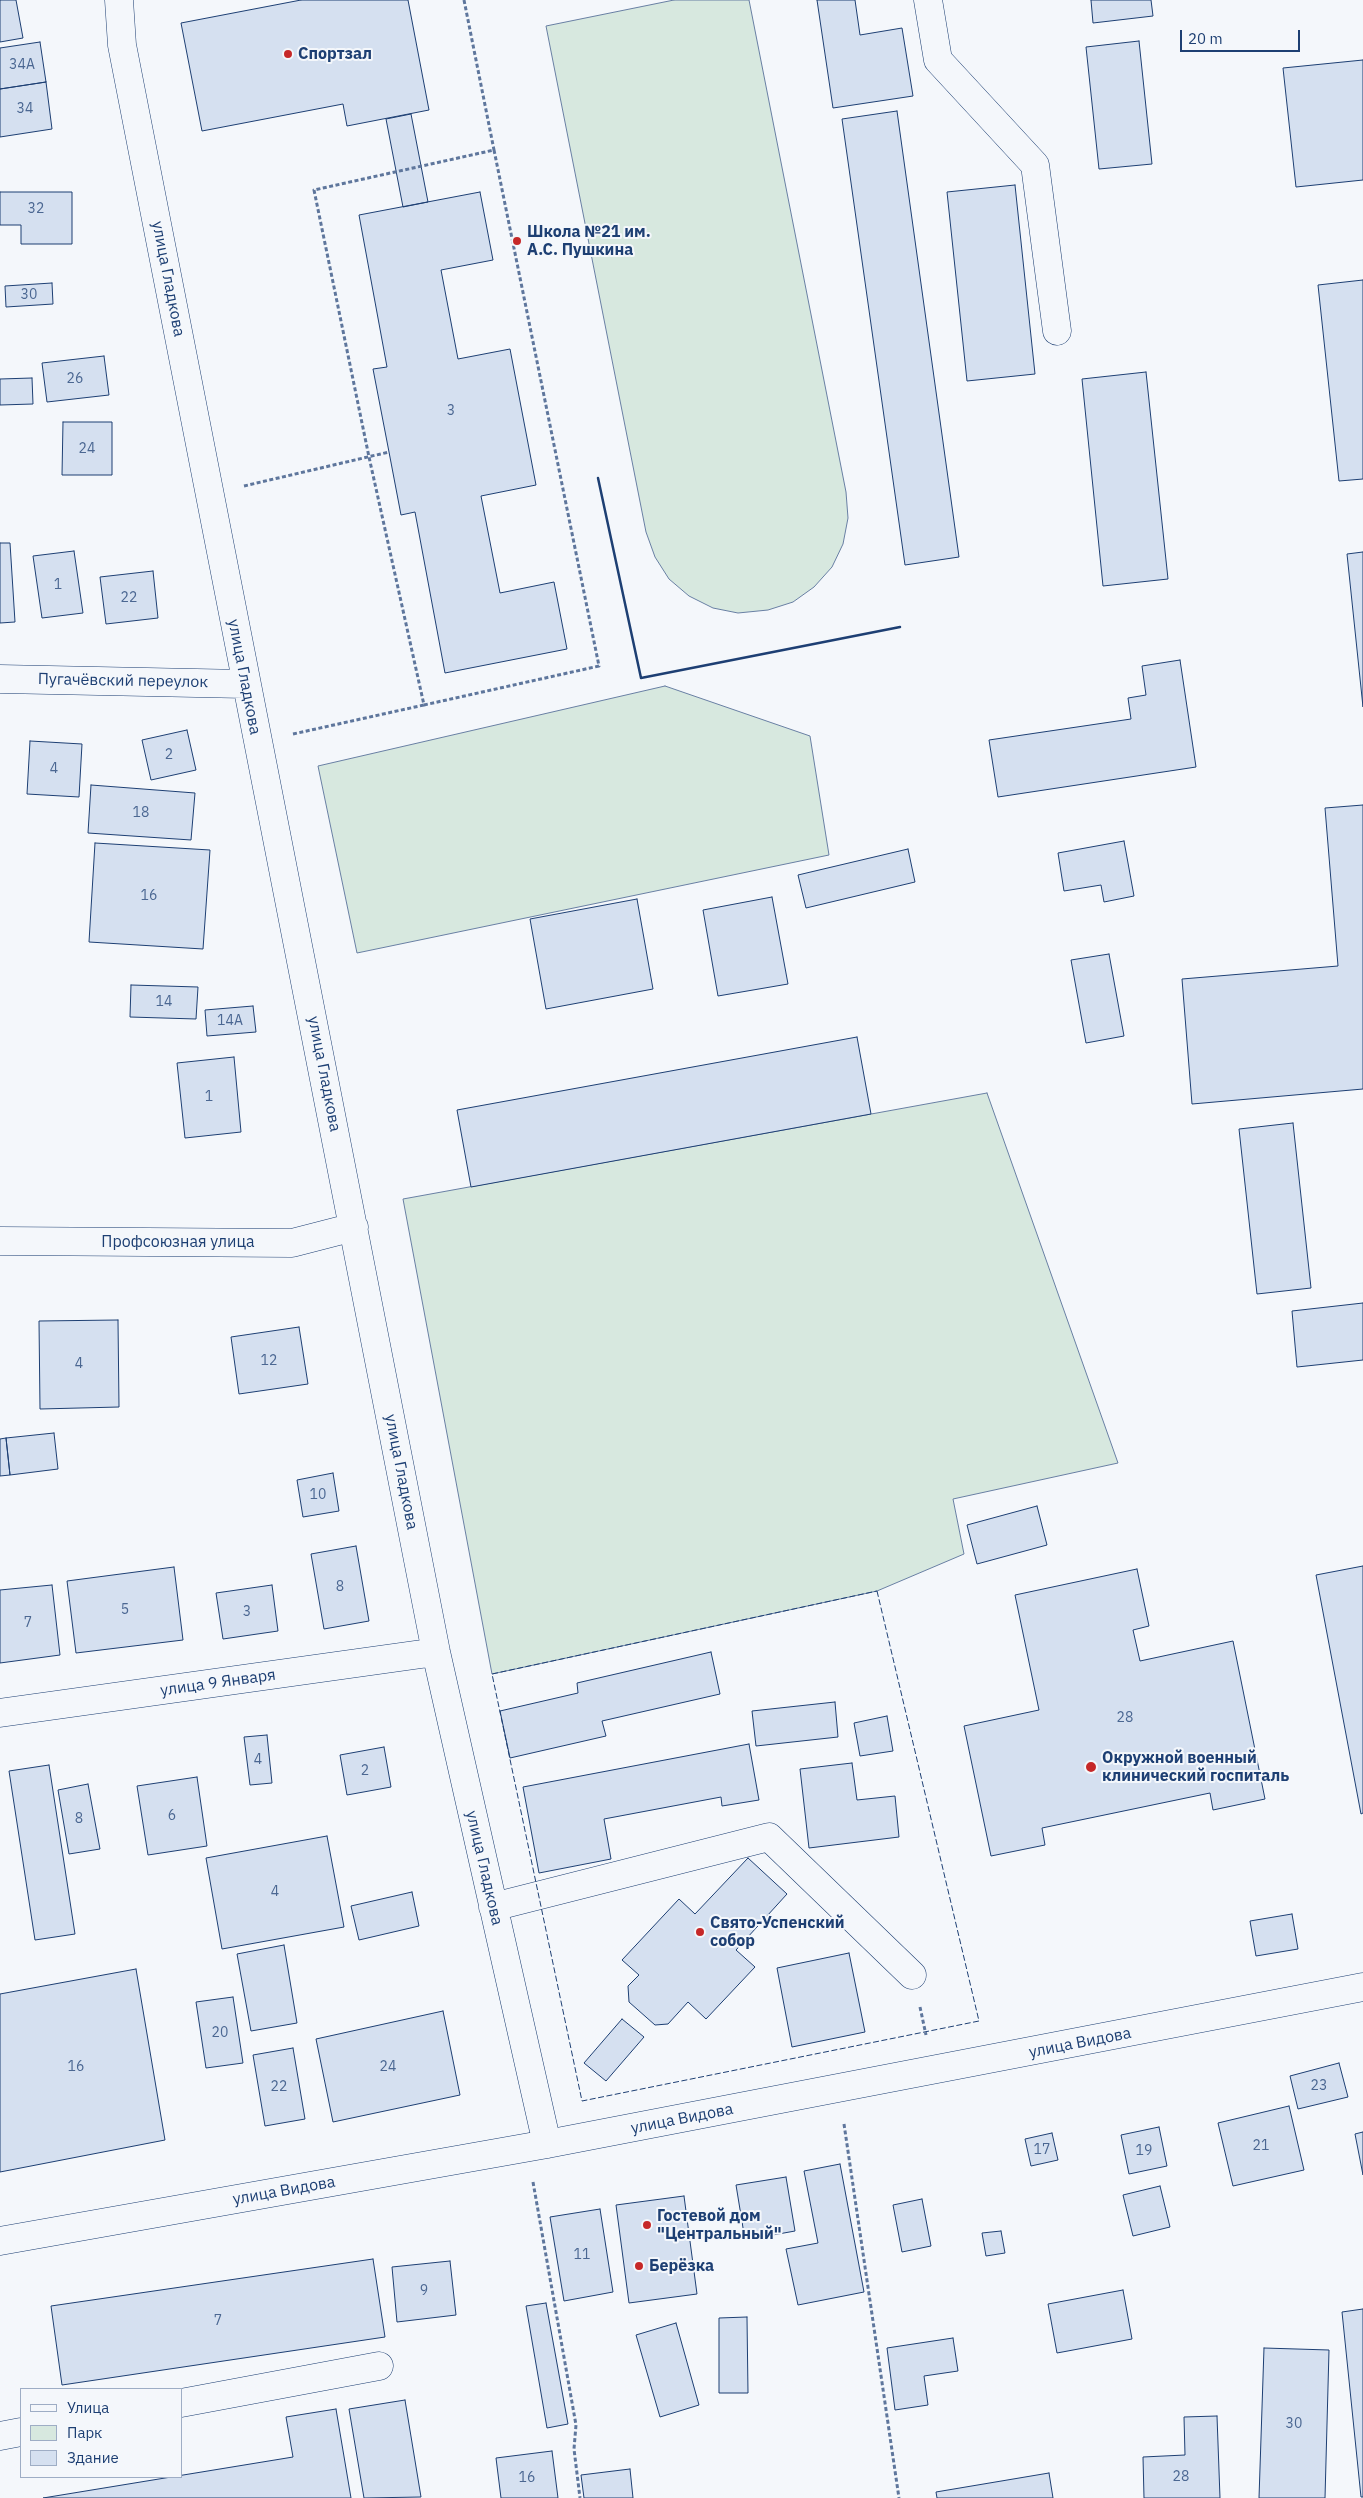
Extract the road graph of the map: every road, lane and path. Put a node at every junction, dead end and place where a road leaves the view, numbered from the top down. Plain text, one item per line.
1 (119, 0) edge
2 (464, 0) edge
3 (928, 0) edge
4 (494, 150) junction
5 (1057, 331) dead end
6 (389, 452) dead end
7 (369, 457) junction
8 (209, 494) junction
9 (0, 678) edge
10 (246, 684) junction
11 (424, 705) junction
12 (257, 742) junction
13 (354, 1227) junction
14 (0, 1241) edge
15 (436, 1652) junction
16 (0, 1713) edge
17 (493, 1907) junction
18 (912, 1975) dead end
19 (1363, 1988) edge
20 (845, 2124) dead end
21 (547, 2144) junction
22 (532, 2177) dead end
23 (0, 2241) edge
24 (379, 2366) dead end
25 (182, 2403) edge
26 (20, 2432) edge
27 (0, 2436) edge
28 (580, 2498) edge
29 (899, 2498) edge

1 - 8 street, улица Гладкова
2 - 4 path
3 - 5 street
4 - 7 path
4 - 11 path
6 - 7 path
7 - 8 path
7 - 11 path
8 - 10 street, улица Гладкова
9 - 10 street, Пугачёвский переулок
10 - 12 street, улица Гладкова
11 - 12 path
12 - 13 street, улица Гладкова
13 - 14 street, Профсоюзная улица
13 - 15 street, улица Гладкова
15 - 16 street, улица 9 Января
15 - 17 street, улица Гладкова
17 - 18 street
17 - 21 street, улица Гладкова
19 - 21 street, улица Видова
20 - 29 path
21 - 23 street, улица Видова
22 - 28 path
24 - 25 street
26 - 27 street

